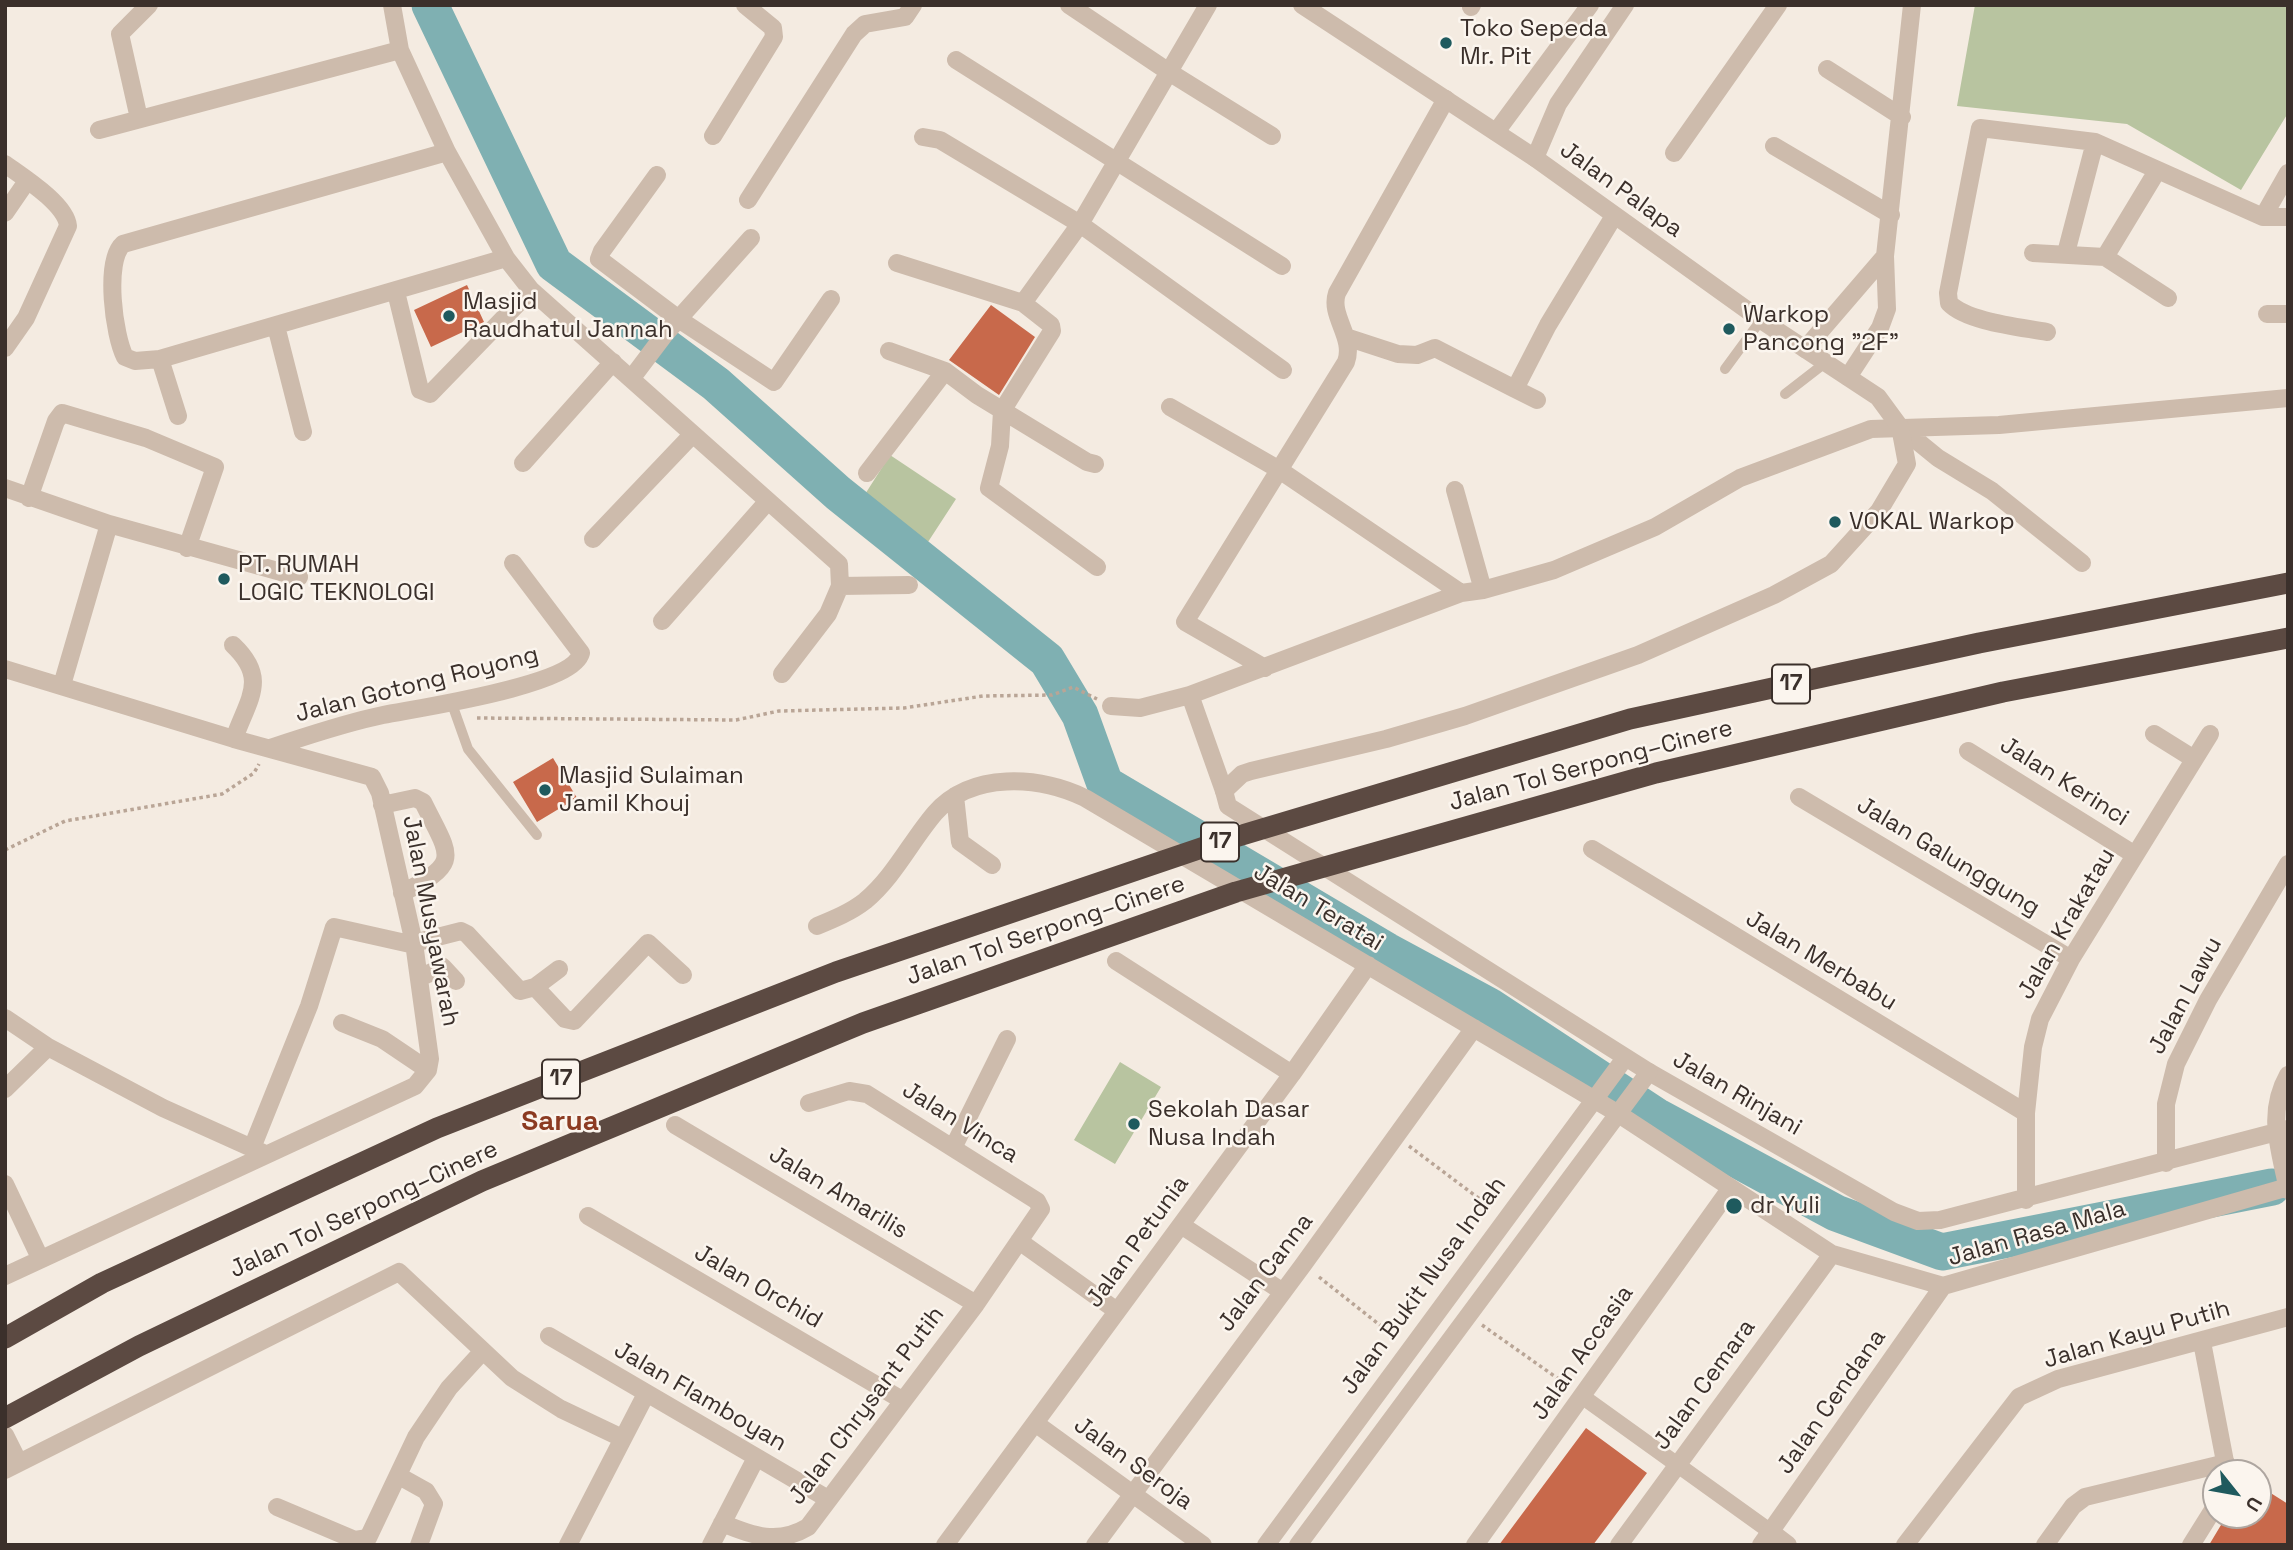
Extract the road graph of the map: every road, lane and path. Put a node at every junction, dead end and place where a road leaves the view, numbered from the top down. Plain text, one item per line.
1 (149, 5) edge
2 (392, 5) edge
3 (745, 5) edge
4 (913, 5) edge
5 (1069, 5) edge
6 (1208, 5) edge
7 (1590, 5) edge
8 (1625, 5) edge
9 (1778, 5) edge
10 (1912, 5) edge
11 (1303, 6) edge
12 (400, 50) junction
13 (956, 60) dead end
14 (1827, 69) dead end
15 (1169, 72) junction
16 (1527, 95) junction
17 (1446, 99) junction
18 (1553, 113) junction
19 (1902, 117) junction
20 (142, 118) junction
21 (99, 130) dead end
22 (1496, 132) junction
23 (713, 136) dead end
24 (1272, 136) dead end
25 (923, 137) dead end
26 (2095, 142) junction
27 (1774, 146) dead end
28 (447, 152) junction
29 (1674, 153) dead end
30 (1535, 158) junction
31 (1115, 163) junction
32 (5, 164) edge
33 (2157, 171) junction
34 (2288, 173) edge
35 (657, 175) dead end
36 (27, 181) junction
37 (748, 200) dead end
38 (5, 213) edge
39 (1891, 215) junction
40 (1614, 216) junction
41 (2263, 217) junction
42 (2288, 217) edge
43 (1080, 224) junction
44 (751, 239) dead end
45 (2034, 253) dead end
46 (2066, 253) junction
47 (1885, 257) junction
48 (2105, 257) junction
49 (506, 258) junction
50 (897, 263) dead end
51 (1282, 266) dead end
52 (1862, 282) junction
53 (531, 290) junction
54 (396, 292) junction
55 (1886, 293) junction
56 (2168, 298) dead end
57 (831, 299) dead end
58 (1023, 303) junction
59 (2267, 314) dead end
60 (2288, 314) edge
61 (680, 320) junction
62 (1761, 320) junction
63 (276, 326) junction
64 (2047, 332) dead end
65 (1346, 337) junction
66 (5, 348) edge
67 (1805, 349) junction
68 (889, 351) dead end
69 (160, 359) junction
70 (613, 362) junction
71 (1825, 363) junction
72 (1725, 369) dead end
73 (1283, 370) dead end
74 (945, 371) junction
75 (1848, 377) junction
76 (631, 379) junction
77 (1515, 389) junction
78 (1785, 394) dead end
79 (2288, 398) edge
80 (1537, 400) dead end
81 (1170, 407) dead end
82 (1002, 411) junction
83 (178, 416) dead end
84 (1900, 427) junction
85 (303, 432) dead end
86 (692, 435) junction
87 (523, 463) dead end
88 (1095, 464) dead end
89 (1278, 469) junction
90 (867, 473) dead end
91 (5, 488) edge
92 (1455, 491) dead end
93 (29, 498) junction
94 (768, 501) junction
95 (109, 524) junction
96 (593, 539) dead end
97 (187, 548) junction
98 (513, 563) dead end
99 (2082, 563) dead end
100 (1097, 567) dead end
101 (299, 577) dead end
102 (2288, 583) edge
103 (908, 584) dead end
104 (840, 586) junction
105 (1483, 590) junction
106 (1461, 593) junction
107 (662, 621) dead end
108 (2288, 638) edge
109 (233, 645) dead end
110 (5, 668) edge
111 (1265, 668) junction
112 (782, 674) dead end
113 (62, 685) junction
114 (1190, 695) junction
115 (1111, 706) joint
116 (455, 711) junction
117 (2154, 734) dead end
118 (2210, 734) dead end
119 (234, 739) junction
120 (270, 748) junction
121 (1968, 751) dead end
122 (2194, 759) junction
123 (1224, 791) junction
124 (956, 796) junction
125 (1799, 797) dead end
126 (382, 805) junction
127 (537, 835) dead end
128 (1592, 849) dead end
129 (5, 850) edge
130 (2135, 855) junction
131 (2288, 864) edge
132 (992, 865) dead end
133 (402, 893) junction
134 (817, 926) dead end
135 (414, 943) junction
136 (2071, 959) junction
137 (1116, 961) dead end
138 (1368, 965) junction
139 (559, 969) dead end
140 (683, 975) dead end
141 (419, 978) junction
142 (456, 981) dead end
143 (535, 987) junction
144 (5, 1018) edge
145 (342, 1023) dead end
146 (1474, 1028) junction
147 (1007, 1039) dead end
148 (48, 1047) junction
149 (1623, 1060) junction
150 (428, 1070) junction
151 (1292, 1074) junction
152 (1648, 1074) junction
153 (2288, 1075) edge
154 (5, 1089) edge
155 (1594, 1096) junction
156 (809, 1103) dead end
157 (1619, 1111) junction
158 (2026, 1113) junction
159 (675, 1125) dead end
160 (1396, 1137) junction
161 (2281, 1137) edge
162 (954, 1146) junction
163 (260, 1151) junction
164 (2166, 1163) junction
165 (5, 1184) edge
166 (2287, 1186) edge
167 (1730, 1189) junction
168 (2026, 1200) junction
169 (588, 1216) dead end
170 (1505, 1218) junction
171 (1181, 1225) junction
172 (1019, 1241) junction
173 (1832, 1254) junction
174 (40, 1258) junction
175 (1303, 1265) junction
176 (5, 1276) edge
177 (1943, 1286) junction
178 (1283, 1292) junction
179 (976, 1304) junction
180 (1117, 1311) junction
181 (1467, 1315) junction
182 (2288, 1317) edge
183 (548, 1336) dead end
184 (5, 1338) edge
185 (2202, 1342) junction
186 (1409, 1347) junction
187 (482, 1352) junction
188 (646, 1394) junction
189 (1583, 1397) junction
190 (902, 1400) junction
191 (5, 1418) edge
192 (1035, 1423) junction
193 (622, 1438) junction
194 (11, 1454) edge
195 (756, 1458) junction
196 (2224, 1459) edge
197 (1676, 1465) junction
198 (2202, 1473) edge
199 (399, 1476) junction
200 (1132, 1494) junction
201 (828, 1499) junction
202 (277, 1507) dead end
203 (722, 1522) junction
204 (2202, 1527) edge
205 (1766, 1538) edge
206 (419, 1545) edge
207 (568, 1545) edge
208 (711, 1545) edge
209 (945, 1545) edge
210 (1094, 1545) edge
211 (1203, 1545) edge
212 (1266, 1545) edge
213 (1298, 1545) edge
214 (1475, 1545) edge
215 (1619, 1545) edge
216 (1788, 1545) edge
217 (1905, 1545) edge
218 (2045, 1545) edge
219 (2191, 1545) edge

1 - 20 street
2 - 12 street
3 - 23 street
4 - 37 street
5 - 15 street
6 - 15 street
7 - 16 street
8 - 18 street
9 - 29 street
10 - 19 street
11 - 17 street, Jalan Palapa
12 - 20 street
12 - 28 street
13 - 31 street
14 - 19 street
15 - 24 street
15 - 31 street
16 - 18 street
16 - 22 street
17 - 22 street, Jalan Palapa
17 - 65 street
18 - 30 street
19 - 39 street
20 - 21 street
22 - 30 street, Jalan Palapa
25 - 43 street
26 - 33 street
26 - 46 street
26 - 64 street
27 - 39 street
28 - 49 street
28 - 69 street
30 - 40 street, Jalan Palapa
31 - 43 street
31 - 51 street
32 - 36 street
33 - 41 street
33 - 48 street
34 - 41 street
35 - 61 street
36 - 38 street
36 - 66 street
39 - 47 street
40 - 62 street, Jalan Palapa
40 - 77 street
41 - 42 street
43 - 58 street
43 - 73 street
44 - 61 street
45 - 46 street
46 - 48 street
47 - 52 street
47 - 55 street
48 - 56 street
49 - 53 street
49 - 54 street
50 - 58 street
52 - 55 street
52 - 67 street
53 - 54 street
53 - 70 street
54 - 63 street
55 - 75 street
57 - 61 street
58 - 82 street
59 - 60 street
61 - 76 street
62 - 67 street, Jalan Palapa
62 - 72 lane
63 - 69 street
63 - 85 street
65 - 77 street
65 - 89 street
67 - 71 street, Jalan Palapa
68 - 74 street
69 - 83 street
70 - 76 street
70 - 87 street
71 - 75 street, Jalan Palapa
71 - 78 lane
74 - 82 street
74 - 90 street
75 - 84 street, Jalan Palapa
76 - 86 street
77 - 80 street
79 - 84 street
81 - 89 street
82 - 88 street
82 - 100 street
84 - 99 street
84 - 105 street
84 - 123 street
86 - 94 street
86 - 96 street
89 - 106 street
89 - 111 street
91 - 93 street
92 - 105 street
93 - 95 street
93 - 97 street
94 - 104 street
94 - 107 street
95 - 97 street
95 - 113 street
97 - 101 street
98 - 116 street, Jalan Gotong Royong
102 - 184 highway, Jalan Tol Serpong–Cinere / 17
103 - 104 street
104 - 112 street
105 - 106 street
106 - 111 street
108 - 191 highway, Jalan Tol Serpong–Cinere / 17
109 - 119 street
110 - 113 street, Jalan Musyawarah
111 - 114 street
113 - 119 street, Jalan Musyawarah
114 - 115 street
114 - 123 street, Jalan Rinjani
115 - 116 path
116 - 120 street, Jalan Gotong Royong
116 - 127 lane
117 - 122 street
118 - 122 street, Jalan Krakatau
119 - 120 street, Jalan Musyawarah
120 - 126 street, Jalan Musyawarah
120 - 129 path
121 - 130 street, Jalan Kerinci
122 - 130 street, Jalan Krakatau
123 - 149 street, Jalan Rinjani
124 - 132 street
124 - 134 street, Jalan Teratai
124 - 138 street, Jalan Teratai
125 - 136 street, Jalan Galunggung
126 - 133 street, Jalan Musyawarah
126 - 133 street
128 - 158 street, Jalan Merbabu
130 - 136 street, Jalan Krakatau
131 - 164 street, Jalan Lawu
133 - 135 street, Jalan Musyawarah
135 - 141 street, Jalan Musyawarah
135 - 143 street
135 - 163 street
136 - 158 street, Jalan Krakatau
137 - 151 street
138 - 146 street, Jalan Teratai
138 - 151 street, Jalan Petunia
139 - 143 street
140 - 143 street
141 - 142 street
141 - 150 street, Jalan Musyawarah
144 - 148 street
145 - 150 street
146 - 155 street, Jalan Teratai
146 - 160 street, Jalan Canna
147 - 162 street
148 - 154 street
148 - 163 street
149 - 152 street, Jalan Rinjani
149 - 155 street, Jalan Bukit Nusa Indah
150 - 163 street
151 - 171 street, Jalan Petunia
152 - 157 street, Jalan Bukit Nusa Indah
152 - 168 street, Jalan Rinjani
153 - 161 street
155 - 157 street, Jalan Rasa Mala
155 - 170 street, Jalan Bukit Nusa Indah
156 - 162 street, Jalan Vinca
157 - 167 street, Jalan Rasa Mala
157 - 181 street, Jalan Bukit Nusa Indah
158 - 168 street, Jalan Krakatau
159 - 179 street, Jalan Amarilis
160 - 170 path
160 - 175 street, Jalan Canna
161 - 164 street, Jalan Rinjani
161 - 166 street
162 - 172 street, Jalan Vinca
163 - 174 street
164 - 168 street, Jalan Rinjani
165 - 174 street
166 - 177 street, Jalan Rasa Mala
167 - 173 street, Jalan Rasa Mala
167 - 189 street, Jalan Accasia
169 - 190 street, Jalan Orchid
170 - 186 street, Jalan Bukit Nusa Indah
171 - 178 street
171 - 180 street, Jalan Petunia
172 - 179 street, Jalan Chrysant Putih
172 - 180 street
173 - 177 street, Jalan Rasa Mala
173 - 197 street, Jalan Cemara
174 - 176 street
175 - 178 street, Jalan Canna
175 - 186 path
177 - 205 street, Jalan Cendana
178 - 200 street, Jalan Canna
179 - 190 street, Jalan Chrysant Putih
180 - 192 street, Jalan Petunia
181 - 189 path
181 - 213 street, Jalan Bukit Nusa Indah
182 - 185 street, Jalan Kayu Putih
183 - 188 street, Jalan Flamboyan
185 - 196 street
185 - 217 street, Jalan Kayu Putih
186 - 212 street, Jalan Bukit Nusa Indah
187 - 193 street
187 - 194 street
187 - 199 street
188 - 193 street
188 - 195 street, Jalan Flamboyan
189 - 197 street
189 - 214 street, Jalan Accasia
190 - 201 street, Jalan Chrysant Putih
192 - 200 street, Jalan Seroja
192 - 209 street, Jalan Petunia
193 - 207 street
195 - 201 street, Jalan Flamboyan
195 - 203 street
197 - 205 street
197 - 215 street, Jalan Cemara
198 - 218 street
199 - 202 street
199 - 206 street
200 - 210 street, Jalan Canna
200 - 211 street, Jalan Seroja
201 - 203 street, Jalan Chrysant Putih
203 - 208 street
204 - 219 street
205 - 216 street

